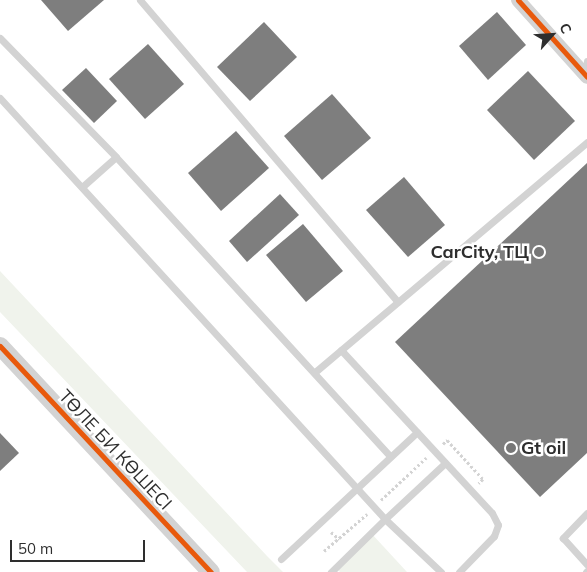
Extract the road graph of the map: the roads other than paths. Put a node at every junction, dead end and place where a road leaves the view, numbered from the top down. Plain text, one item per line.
1 (140, 0) edge
2 (518, 0) edge
3 (0, 38) edge
4 (586, 71) edge
5 (0, 98) edge
6 (587, 142) edge
7 (116, 156) junction
8 (82, 186) junction
9 (398, 302) junction
10 (0, 346) edge
11 (341, 350) junction
12 (315, 372) junction
13 (417, 432) junction
14 (390, 456) junction
15 (445, 462) junction
16 (358, 486) junction
17 (587, 513) edge
18 (385, 519) junction
19 (281, 559) dead end
20 (587, 565) edge
21 (211, 572) edge
22 (331, 572) edge
23 (440, 572) edge
24 (459, 572) edge

1 - 9 lane
2 - 4 street
3 - 7 lane
5 - 8 lane
6 - 9 lane
7 - 8 lane
7 - 12 lane
8 - 16 lane
9 - 11 lane
10 - 21 street, ТӨЛЕ БИ КӨШЕСІ
11 - 12 lane
11 - 13 lane
12 - 14 lane
13 - 14 lane
13 - 15 lane
14 - 16 lane
15 - 18 lane
15 - 24 lane
16 - 18 lane
16 - 19 lane
17 - 20 lane
18 - 22 lane
18 - 23 lane

